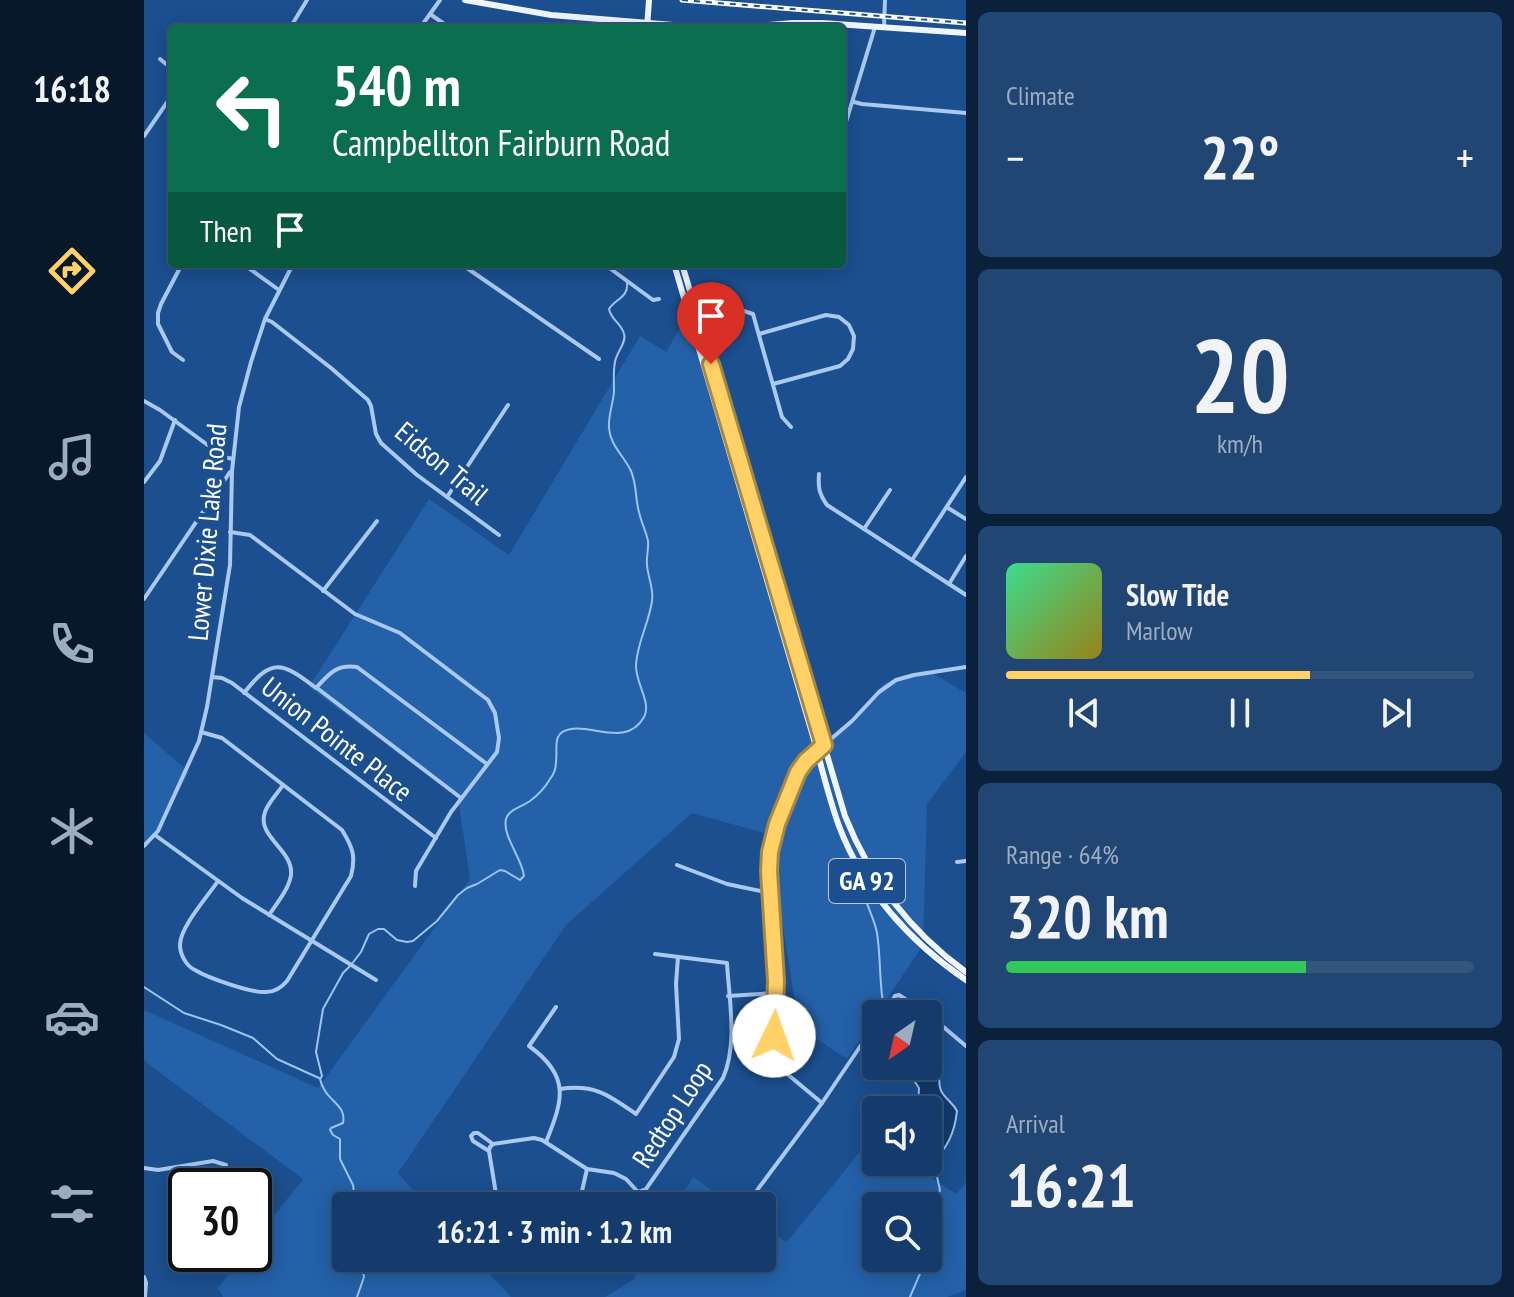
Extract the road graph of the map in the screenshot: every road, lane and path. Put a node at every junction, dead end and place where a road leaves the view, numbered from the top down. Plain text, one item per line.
1 (307, 0) edge
2 (440, 0) edge
3 (465, 0) edge
4 (649, 0) edge
5 (885, 0) edge
6 (430, 14) junction
7 (292, 24) edge
8 (423, 24) edge
9 (444, 24) edge
10 (637, 24) edge
11 (647, 24) edge
12 (781, 24) edge
13 (835, 24) edge
14 (846, 25) edge
15 (875, 27) junction
16 (884, 27) junction
17 (966, 33) edge
18 (160, 59) dead end
19 (168, 66) edge
20 (168, 101) edge
21 (854, 102) junction
22 (966, 113) edge
23 (846, 124) edge
24 (144, 136) edge
25 (180, 268) edge
26 (249, 268) edge
27 (291, 268) edge
28 (467, 268) edge
29 (609, 268) edge
30 (675, 268) edge
31 (683, 268) edge
32 (279, 290) junction
33 (659, 299) dead end
34 (693, 302) junction
35 (707, 310) junction
36 (265, 319) junction
37 (700, 326) junction
38 (759, 334) junction
39 (599, 359) dead end
40 (183, 360) dead end
41 (773, 384) junction
42 (144, 401) edge
43 (508, 405) dead end
44 (175, 420) junction
45 (791, 427) dead end
46 (233, 459) junction
47 (232, 471) junction
48 (819, 474) dead end
49 (966, 477) edge
50 (144, 481) edge
51 (890, 490) dead end
52 (447, 497) junction
53 (947, 507) junction
54 (966, 519) edge
55 (377, 521) dead end
56 (864, 529) junction
57 (230, 532) junction
58 (499, 535) dead end
59 (966, 556) edge
60 (912, 560) junction
61 (949, 584) junction
62 (323, 591) junction
63 (966, 595) edge
64 (144, 599) edge
65 (966, 667) edge
66 (212, 677) junction
67 (316, 688) junction
68 (244, 693) junction
69 (201, 732) junction
70 (821, 748) junction
71 (487, 764) junction
72 (283, 785) junction
73 (461, 798) junction
74 (155, 835) junction
75 (436, 838) junction
76 (144, 846) edge
77 (966, 861) edge
78 (957, 862) dead end
79 (677, 865) dead end
80 (218, 881) junction
81 (415, 886) dead end
82 (770, 893) junction
83 (269, 915) junction
84 (312, 941) junction
85 (655, 954) dead end
86 (678, 957) junction
87 (966, 972) edge
88 (376, 980) dead end
89 (966, 980) edge
90 (776, 993) junction
91 (728, 996) junction
92 (556, 1007) dead end
93 (942, 1026) edge
94 (862, 1044) edge
95 (966, 1046) edge
96 (560, 1089) junction
97 (822, 1103) junction
98 (546, 1142) junction
99 (493, 1144) junction
100 (489, 1151) junction
101 (226, 1165) dead end
102 (144, 1168) edge
103 (587, 1169) junction
104 (496, 1192) edge
105 (582, 1192) edge
106 (756, 1192) edge
107 (144, 1277) edge
108 (145, 1297) edge

1 - 7 street
2 - 6 street
3 - 10 main road
4 - 11 main road
5 - 16 street
6 - 8 street
6 - 9 street
12 - 13 main road
14 - 15 main road
15 - 16 main road
15 - 21 street
16 - 17 main road
18 - 19 street
20 - 24 street
21 - 22 street
21 - 23 street
25 - 40 street
26 - 32 street
27 - 32 street, Lower Dixie Lake Road
28 - 39 street
29 - 33 street
30 - 70 main road, GA 92
31 - 34 main road, GA 92
32 - 36 street, Lower Dixie Lake Road
34 - 35 street
34 - 37 main road, GA 92
35 - 37 street
35 - 38 street
36 - 46 street, Lower Dixie Lake Road
36 - 52 street, Eidson Trail
37 - 70 main road, GA 92
38 - 41 street
38 - 41 street
41 - 45 street
42 - 44 street
43 - 52 street
44 - 46 street
44 - 50 street
46 - 47 street, Lower Dixie Lake Road
47 - 57 street, Lower Dixie Lake Road
47 - 64 street
48 - 56 street
49 - 53 street
51 - 56 street
52 - 58 street, Eidson Trail
53 - 54 street
53 - 60 street
55 - 62 street
56 - 60 street
57 - 62 street
57 - 66 street, Lower Dixie Lake Road
59 - 61 street
60 - 61 street
61 - 63 street
62 - 71 street
65 - 70 street
66 - 68 street, Union Pointe Place
66 - 69 street, Lower Dixie Lake Road
67 - 68 street
67 - 71 street
67 - 73 street
68 - 75 street, Union Pointe Place
69 - 72 street
69 - 74 street, Lower Dixie Lake Road
70 - 82 street
70 - 87 main road, GA 92
70 - 89 main road, GA 92
71 - 73 street
72 - 83 street
72 - 84 street
73 - 75 street
74 - 76 street, Lower Dixie Lake Road
74 - 80 street
75 - 81 street
77 - 78 street
79 - 82 street
80 - 83 street
80 - 84 street
82 - 90 street
83 - 84 street
84 - 88 street
85 - 86 street, Redtop Loop
86 - 91 street, Redtop Loop
86 - 96 street
90 - 91 street
90 - 97 street
91 - 103 street, Redtop Loop
92 - 96 street
93 - 95 street
94 - 97 street
96 - 98 street
97 - 106 street
98 - 99 street
98 - 103 street, Redtop Loop
99 - 100 street
99 - 100 street
100 - 104 street
101 - 102 street
103 - 105 street
107 - 108 street

